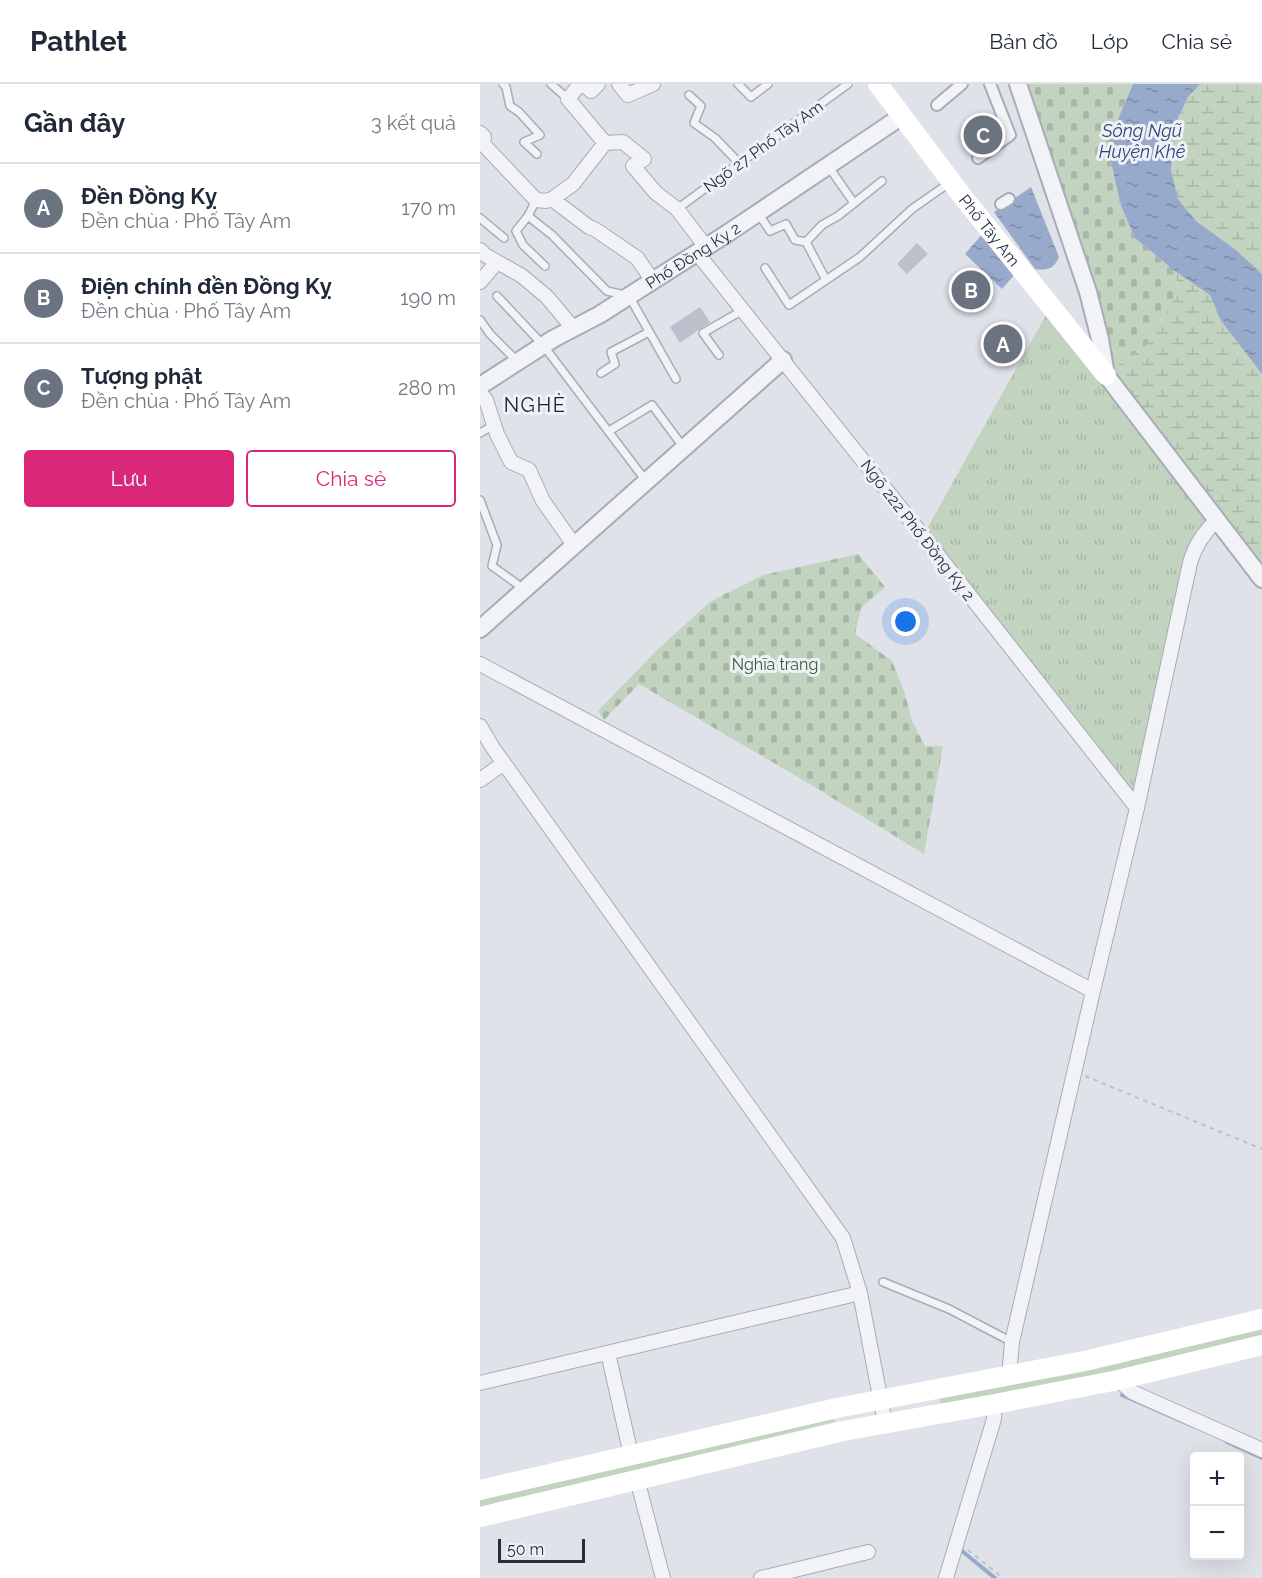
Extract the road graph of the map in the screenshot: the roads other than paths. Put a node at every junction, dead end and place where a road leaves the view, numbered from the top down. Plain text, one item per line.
1 (503, 84) edge
2 (551, 84) edge
3 (582, 84) edge
4 (598, 84) edge
5 (619, 84) edge
6 (653, 84) edge
7 (738, 84) edge
8 (768, 84) edge
9 (848, 84) edge
10 (878, 84) edge
11 (962, 84) edge
12 (990, 84) edge
13 (1018, 84) edge
14 (689, 95) dead end
15 (568, 99) junction
16 (937, 105) dead end
17 (902, 116) junction
18 (480, 134) edge
19 (604, 143) junction
20 (537, 154) dead end
21 (978, 158) dead end
22 (739, 164) junction
23 (828, 166) junction
24 (882, 181) dead end
25 (951, 181) junction
26 (552, 199) junction
27 (536, 200) junction
28 (854, 203) junction
29 (678, 209) junction
30 (758, 213) junction
31 (528, 216) junction
32 (480, 219) edge
33 (504, 238) dead end
34 (806, 242) junction
35 (480, 250) edge
36 (701, 250) junction
37 (497, 262) junction
38 (545, 266) dead end
39 (765, 268) dead end
40 (826, 280) junction
41 (653, 281) junction
42 (480, 282) edge
43 (497, 296) dead end
44 (629, 296) junction
45 (743, 310) junction
46 (480, 320) edge
47 (573, 328) junction
48 (649, 332) junction
49 (543, 345) junction
50 (719, 356) dead end
51 (783, 360) junction
52 (518, 362) junction
53 (601, 374) dead end
54 (1106, 375) junction
55 (676, 379) dead end
56 (480, 386) edge
57 (480, 393) edge
58 (494, 425) junction
59 (609, 431) junction
60 (480, 433) edge
61 (684, 448) junction
62 (646, 481) junction
63 (480, 500) edge
64 (1217, 520) junction
65 (574, 545) junction
66 (1262, 579) edge
67 (525, 589) junction
68 (480, 629) edge
69 (480, 664) edge
70 (480, 726) edge
71 (504, 763) junction
72 (480, 780) edge
73 (1137, 808) junction
74 (1093, 991) junction
75 (883, 1282) dead end
76 (861, 1293) junction
77 (1262, 1319) edge
78 (1012, 1342) junction
79 (1262, 1345) edge
80 (608, 1353) junction
81 (1009, 1376) junction
82 (1118, 1380) junction
83 (480, 1383) edge
84 (881, 1399) junction
85 (995, 1404) junction
86 (885, 1423) junction
87 (1262, 1450) edge
88 (631, 1455) junction
89 (637, 1479) junction
90 (480, 1490) edge
91 (480, 1517) edge
92 (868, 1552) dead end
93 (779, 1576) edge
94 (663, 1578) edge
95 (761, 1578) edge
96 (946, 1578) edge

1 - 20 lane
2 - 15 lane
3 - 4 street
3 - 15 street
5 - 6 street
7 - 8 lane
9 - 22 lane, Ngõ 27 Phố Tây Am
10 - 17 main road, Phố Tây Am
11 - 16 street
12 - 21 street
13 - 54 street
14 - 22 lane
15 - 19 street
17 - 23 street, Phố Đồng Kỵ 2
17 - 25 main road, Phố Tây Am
18 - 27 street
19 - 26 street
19 - 29 street, Ngõ 222 Phố Đồng Kỵ 2
22 - 29 lane, Ngõ 27 Phố Tây Am
23 - 28 lane
23 - 30 street, Phố Đồng Kỵ 2
24 - 28 lane
25 - 40 lane
25 - 54 main road, Phố Tây Am
26 - 27 street
26 - 41 street
27 - 31 lane
28 - 34 lane
29 - 36 street, Ngõ 222 Phố Đồng Kỵ 2
30 - 34 lane
30 - 36 street, Phố Đồng Kỵ 2
31 - 38 lane
31 - 44 lane
32 - 33 lane
34 - 40 lane
35 - 37 street
36 - 41 street, Phố Đồng Kỵ 2
36 - 45 street, Ngõ 222 Phố Đồng Kỵ 2
37 - 42 street
37 - 47 street
39 - 40 lane
41 - 44 street, Phố Đồng Kỵ 2
43 - 49 lane
44 - 47 street, Phố Đồng Kỵ 2
44 - 48 lane
45 - 50 lane
45 - 51 street, Ngõ 222 Phố Đồng Kỵ 2
46 - 52 lane
47 - 49 street, Phố Đồng Kỵ 2
48 - 53 lane
48 - 55 lane
49 - 52 street, Phố Đồng Kỵ 2
49 - 59 lane
51 - 61 street
51 - 73 street, Ngõ 222 Phố Đồng Kỵ 2
52 - 56 street, Phố Đồng Kỵ 2
54 - 64 street
57 - 58 street
58 - 60 lane
58 - 65 street
59 - 61 lane
59 - 62 lane
61 - 62 street
62 - 65 street
63 - 67 lane
64 - 66 street
64 - 73 street
65 - 67 street
67 - 68 street
69 - 74 street
70 - 71 street
71 - 72 street
71 - 76 street
73 - 74 street
74 - 78 street
75 - 78 lane
76 - 80 street
76 - 84 street
77 - 81 main road
78 - 81 street
79 - 82 main road
80 - 83 street
80 - 88 street
81 - 84 main road
82 - 85 main road
82 - 87 street
84 - 86 street
84 - 88 main road
85 - 86 main road
85 - 96 street
86 - 89 main road
88 - 90 main road
89 - 91 main road
89 - 94 street
92 - 93 street
93 - 95 street

